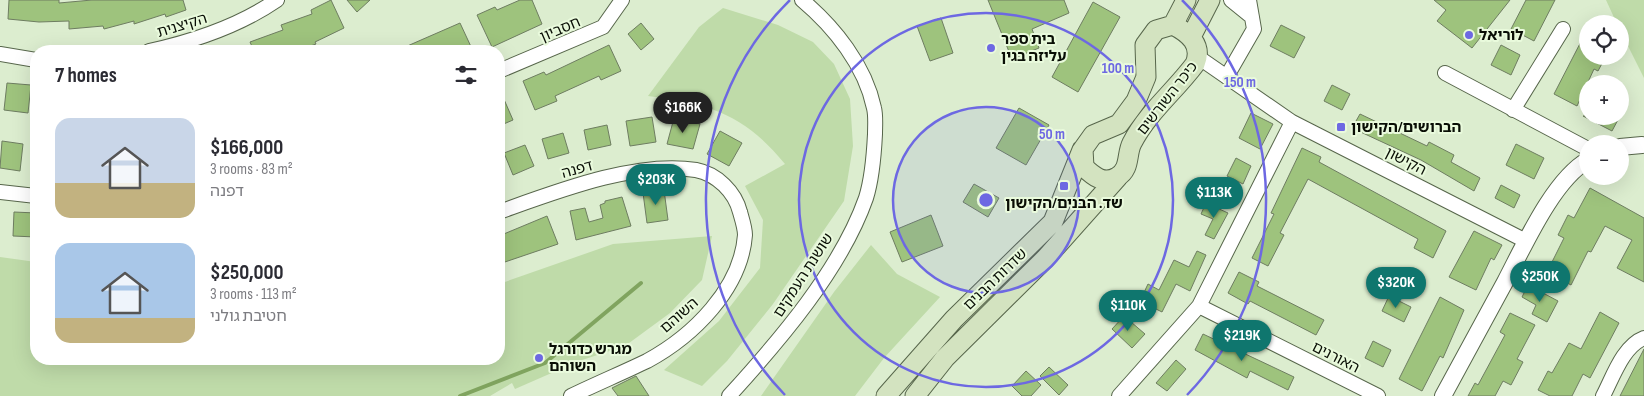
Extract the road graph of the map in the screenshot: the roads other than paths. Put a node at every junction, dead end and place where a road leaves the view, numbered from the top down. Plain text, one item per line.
1 (277, 0) edge
2 (622, 0) edge
3 (802, 0) edge
4 (1186, 0) edge
5 (1210, 0) edge
6 (1231, 0) edge
7 (1249, 0) edge
8 (1252, 17) junction
9 (1173, 25) junction
10 (1564, 29) dead end
11 (1191, 37) junction
12 (169, 45) edge
13 (0, 54) edge
14 (1198, 57) junction
15 (30, 59) edge
16 (505, 69) edge
17 (1445, 73) dead end
18 (1227, 76) junction
19 (1512, 110) junction
20 (1292, 122) junction
21 (1579, 144) edge
22 (1643, 145) edge
23 (1629, 146) edge
24 (1083, 149) junction
25 (1579, 165) edge
26 (1118, 177) junction
27 (0, 192) edge
28 (30, 195) edge
29 (739, 208) joint
30 (505, 210) edge
31 (1526, 241) junction
32 (1199, 306) junction
33 (1644, 338) edge
34 (571, 396) edge
35 (730, 396) edge
36 (886, 396) edge
37 (915, 396) edge
38 (1119, 396) edge
39 (1378, 396) edge
40 (1443, 396) edge
41 (1603, 396) edge

1 - 12 street, הקיצנית
2 - 16 street, חסביון
3 - 35 street, שושנת העמקים
4 - 9 main road
5 - 11 main road
6 - 8 street
7 - 8 street
8 - 18 street
9 - 11 main road, כיכר השורשים
9 - 24 main road, כיכר השורשים
10 - 19 street
11 - 14 main road, כיכר השורשים
13 - 15 street
14 - 18 street, הקישון
14 - 26 main road, כיכר השורשים
17 - 19 street
18 - 20 street, הקישון
19 - 21 street
20 - 31 street, הקישון
20 - 32 street
22 - 23 street
24 - 26 main road
24 - 36 main road, שדרות הבנים
25 - 31 street
26 - 37 main road, שדרות הבנים
27 - 28 street
29 - 30 street, דפנה
29 - 34 street, השוהם
31 - 40 street
32 - 38 street
32 - 39 street, האורנים
33 - 41 street

